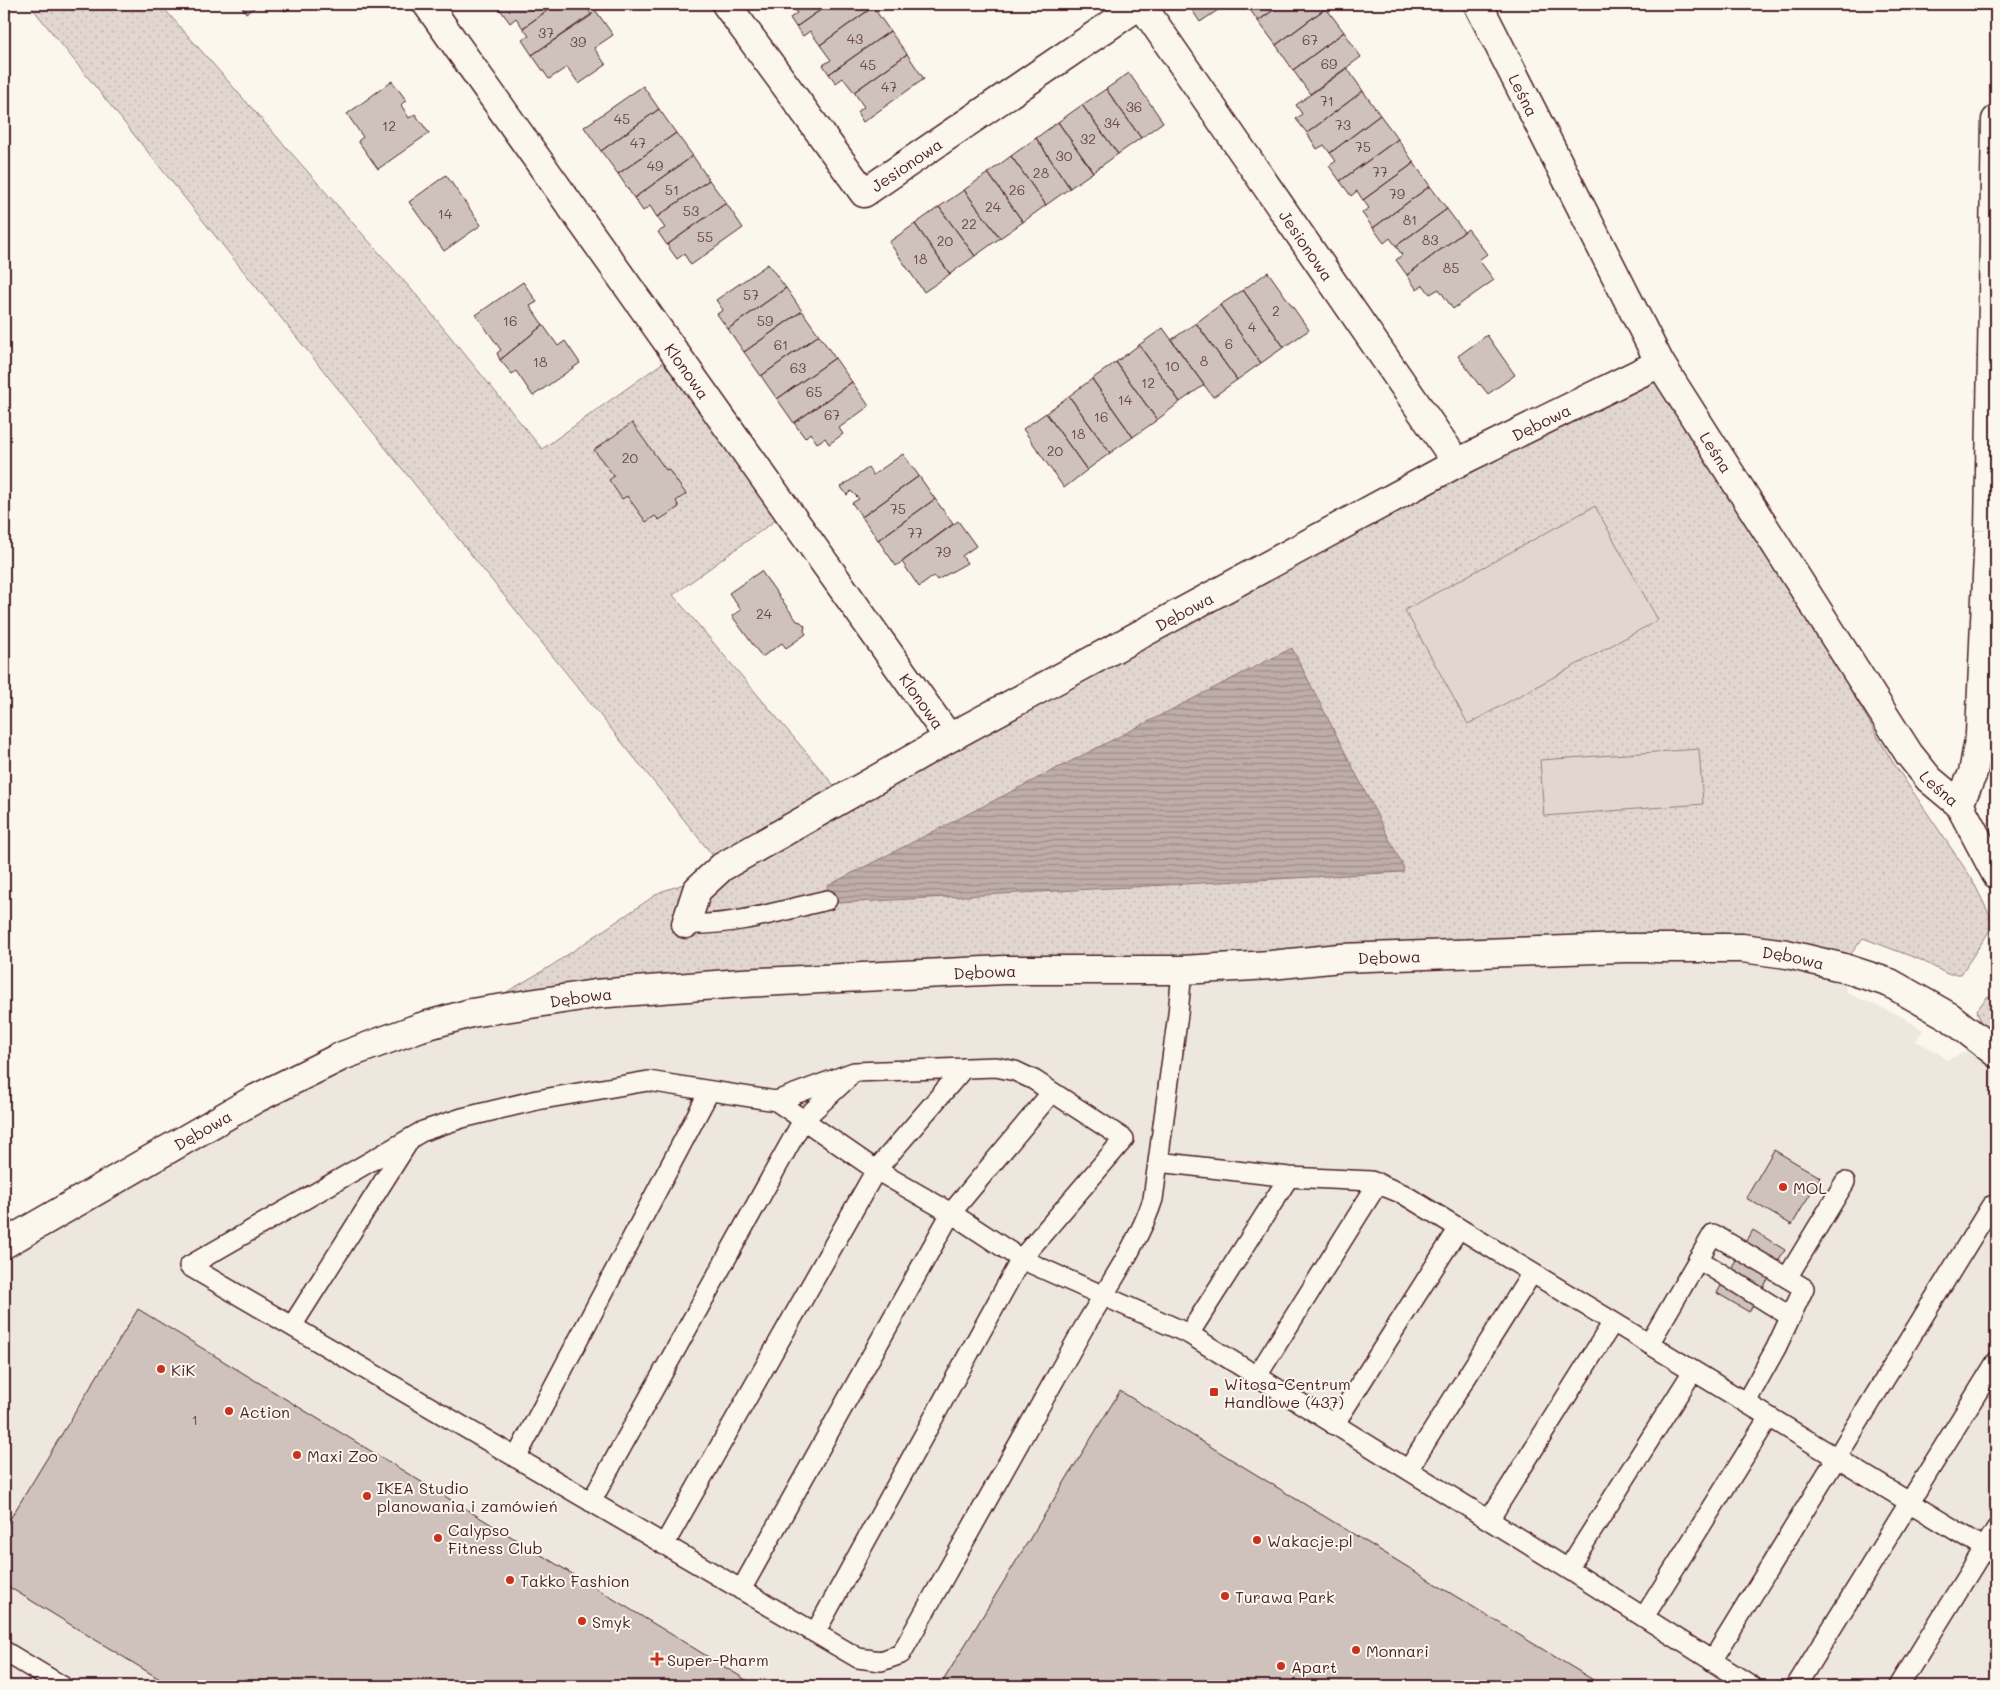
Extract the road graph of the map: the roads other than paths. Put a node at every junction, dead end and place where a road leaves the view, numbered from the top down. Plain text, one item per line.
1 (427, 4) edge
2 (726, 4) edge
3 (1478, 4) edge
4 (1996, 120) edge
5 (1994, 344) edge
6 (1660, 363) junction
7 (1457, 463) junction
8 (949, 738) junction
9 (1959, 804) junction
10 (1996, 874) edge
11 (827, 900) dead end
12 (686, 924) joint
13 (1182, 970) junction
14 (1996, 1053) edge
15 (964, 1068) junction
16 (854, 1072) junction
17 (709, 1092) junction
18 (1052, 1092) junction
19 (776, 1101) junction
20 (803, 1120) junction
21 (411, 1138) junction
22 (1158, 1162) junction
23 (876, 1170) junction
24 (1289, 1177) junction
25 (1845, 1182) dead end
26 (1378, 1183) junction
27 (1996, 1209) edge
28 (951, 1213) junction
29 (1459, 1228) junction
30 (4, 1244) edge
31 (1021, 1259) junction
32 (1698, 1259) junction
33 (1532, 1273) junction
34 (1787, 1278) junction
35 (1102, 1296) junction
36 (1791, 1317) junction
37 (1613, 1322) junction
38 (292, 1326) junction
39 (1189, 1334) junction
40 (1649, 1344) junction
41 (1996, 1362) edge
42 (1693, 1370) junction
43 (1257, 1376) junction
44 (1746, 1402) junction
45 (1769, 1416) junction
46 (1334, 1425) junction
47 (516, 1458) junction
48 (1837, 1458) junction
49 (1408, 1470) junction
50 (591, 1502) junction
51 (1909, 1502) junction
52 (1489, 1520) junction
53 (1996, 1528) edge
54 (664, 1545) junction
55 (1990, 1551) edge
56 (1568, 1569) junction
57 (741, 1590) junction
58 (1644, 1617) junction
59 (815, 1633) junction
60 (4, 1651) edge
61 (1712, 1661) junction
62 (62, 1686) edge
63 (1752, 1686) edge
64 (1796, 1686) edge
65 (1899, 1686) edge

1 - 8 street, Klonowa
2 - 7 street, Jesionowa
3 - 6 street, Leśna
4 - 5 street
5 - 9 street
6 - 7 street, Dębowa
6 - 9 street, Leśna
7 - 8 street, Dębowa
8 - 12 street, Dębowa
9 - 10 street, Leśna
11 - 12 lane
13 - 14 street, Dębowa
13 - 22 lane
13 - 30 street, Dębowa
15 - 16 lane
15 - 18 lane
15 - 23 lane
16 - 19 lane
16 - 20 lane
17 - 19 lane
17 - 21 lane
17 - 47 lane
18 - 28 lane
18 - 31 lane
19 - 20 lane
20 - 23 lane
20 - 50 lane
21 - 38 lane
21 - 38 lane
22 - 24 lane
22 - 35 lane
23 - 28 lane
23 - 54 lane
24 - 26 lane
24 - 39 lane
25 - 34 lane
26 - 29 lane
26 - 43 lane
27 - 48 lane
28 - 31 lane
28 - 57 lane
29 - 33 lane
29 - 46 lane
31 - 35 lane
31 - 59 lane
32 - 34 lane
32 - 36 lane
32 - 40 lane
33 - 37 lane
33 - 49 lane
34 - 36 lane
35 - 39 lane
35 - 59 lane
36 - 44 lane
37 - 40 lane
37 - 52 lane
38 - 47 lane
39 - 43 lane
40 - 42 lane
41 - 51 lane
42 - 44 lane
42 - 56 lane
43 - 46 lane
44 - 45 lane
45 - 48 lane
45 - 58 lane
46 - 49 lane
47 - 50 lane
48 - 51 lane
48 - 61 lane
49 - 52 lane
50 - 54 lane
51 - 55 lane
51 - 64 lane
52 - 56 lane
53 - 55 lane
54 - 57 lane
55 - 65 lane
56 - 58 lane
57 - 59 lane
58 - 61 lane
60 - 62 lane
61 - 63 lane

